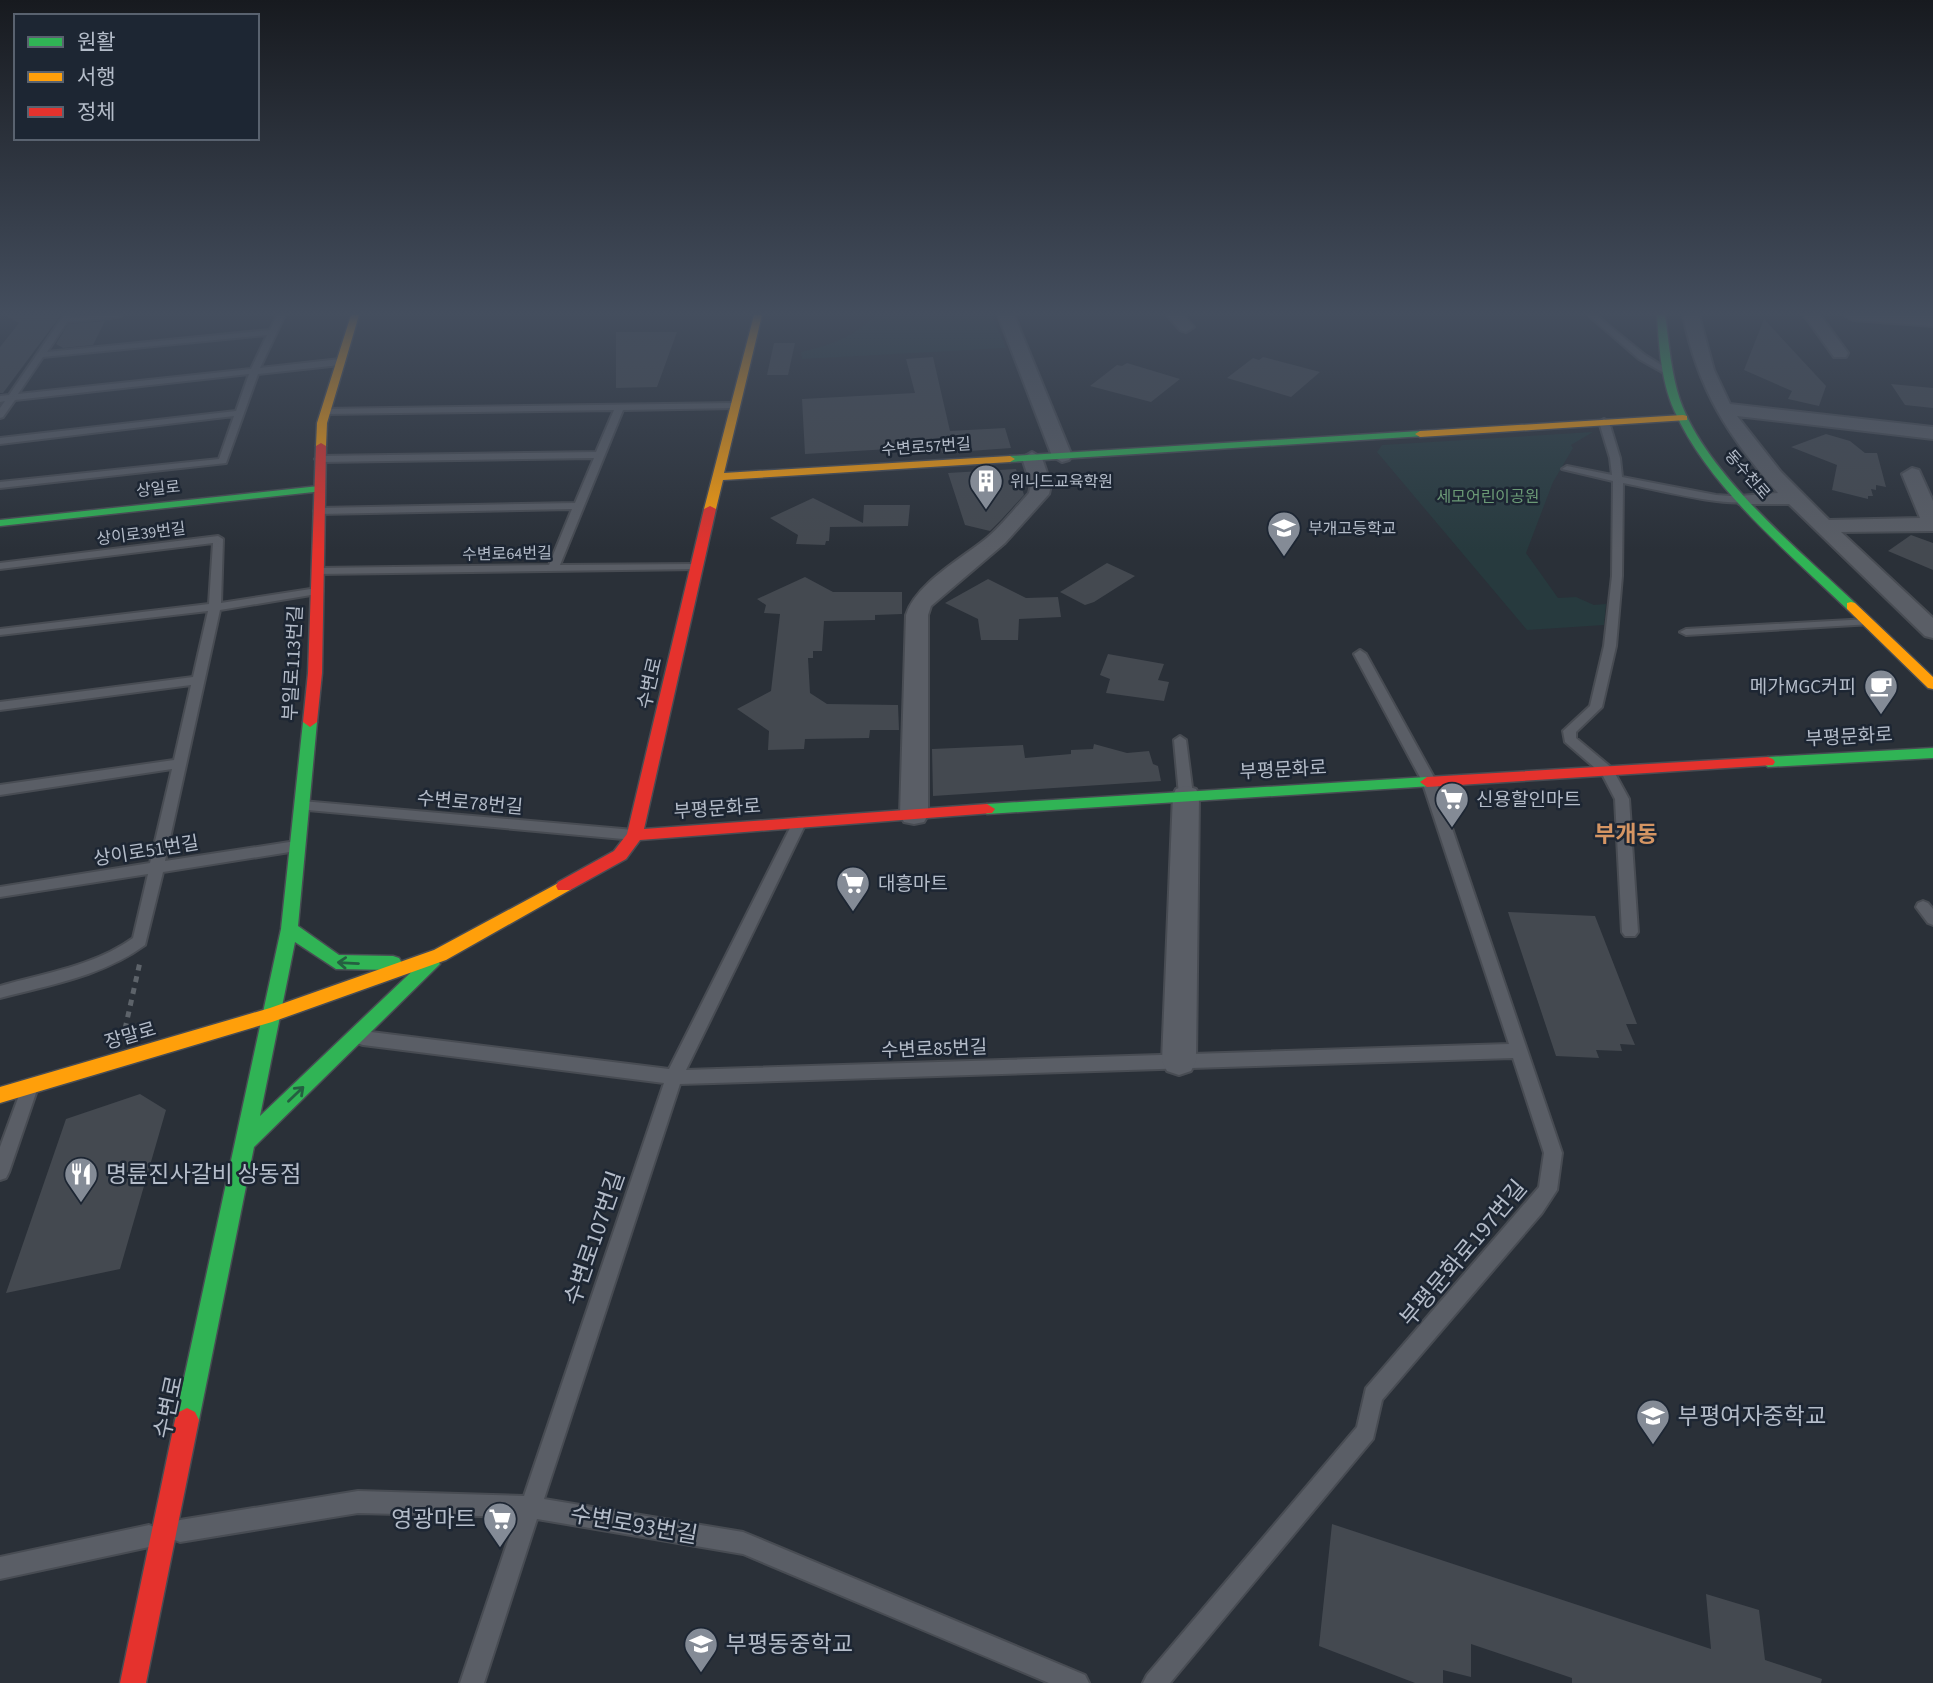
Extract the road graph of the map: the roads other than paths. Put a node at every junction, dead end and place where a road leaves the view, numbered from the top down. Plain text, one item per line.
1 (15, 394) edge
2 (54, 394) edge
3 (247, 394) edge
4 (331, 394) edge
5 (737, 394) edge
6 (1037, 394) edge
7 (1675, 394) edge
8 (1713, 394) edge
9 (12, 398) junction
10 (0, 399) edge
11 (734, 406) junction
12 (619, 408) junction
13 (1723, 409) junction
14 (326, 411) junction
15 (240, 413) junction
16 (0, 415) edge
17 (1683, 418) junction
18 (1604, 422) junction
19 (1933, 433) edge
20 (0, 441) edge
21 (600, 455) junction
22 (1062, 456) junction
23 (1032, 457) junction
24 (320, 459) junction
25 (1567, 469) dead end
26 (1912, 474) dead end
27 (717, 477) junction
28 (1618, 480) junction
29 (0, 485) edge
30 (319, 489) junction
31 (1794, 498) junction
32 (1746, 500) junction
33 (579, 506) junction
34 (318, 511) junction
35 (0, 523) edge
36 (1932, 525) edge
37 (1822, 526) junction
38 (0, 566) edge
39 (696, 567) junction
40 (553, 568) junction
41 (317, 571) junction
42 (317, 591) junction
43 (215, 607) junction
44 (1868, 622) junction
45 (1933, 631) edge
46 (0, 632) edge
47 (1686, 632) dead end
48 (1360, 654) dead end
49 (199, 680) junction
50 (1933, 685) edge
51 (0, 706) edge
52 (1180, 740) dead end
53 (1933, 753) edge
54 (180, 763) junction
55 (1607, 771) junction
56 (1429, 781) junction
57 (0, 790) edge
58 (1186, 795) junction
59 (302, 806) junction
60 (915, 815) junction
61 (799, 823) junction
62 (635, 835) junction
63 (298, 846) junction
64 (157, 868) junction
65 (0, 892) edge
66 (1933, 906) edge
67 (1933, 919) edge
68 (289, 929) junction
69 (1630, 932) dead end
70 (440, 955) junction
71 (0, 992) edge
72 (272, 1015) junction
73 (355, 1037) junction
74 (1517, 1051) junction
75 (1179, 1062) junction
76 (674, 1077) junction
77 (31, 1086) junction
78 (0, 1095) edge
79 (247, 1141) junction
80 (0, 1171) edge
81 (530, 1507) junction
82 (164, 1533) junction
83 (0, 1568) edge
84 (133, 1683) edge
85 (472, 1683) edge
86 (1077, 1683) edge
87 (1155, 1683) edge

1 - 9 lane
2 - 9 lane
3 - 15 lane
4 - 14 street, 부일로113번길
5 - 11 street, 수변로
6 - 22 street
7 - 17 street, 동수천로
8 - 13 street
9 - 10 lane
9 - 16 lane
11 - 12 lane
11 - 27 street, 수변로
12 - 14 lane
12 - 21 lane
13 - 19 street
13 - 31 street
14 - 24 street, 부일로113번길
15 - 20 lane
15 - 29 lane, 상일로
17 - 18 street, 수변로57번길
17 - 32 street, 동수천로
18 - 22 street, 수변로57번길
18 - 28 lane
21 - 24 lane
21 - 33 lane
22 - 23 street, 수변로57번길
23 - 27 street, 수변로57번길
23 - 60 street
24 - 30 street, 부일로113번길
25 - 28 lane
26 - 36 street
27 - 39 street, 수변로
28 - 32 lane
28 - 55 lane
30 - 34 street, 부일로113번길
30 - 35 street, 상일로
31 - 32 street
31 - 37 street
32 - 44 street, 동수천로
33 - 34 lane
33 - 40 lane
34 - 41 street, 부일로113번길
36 - 37 street
37 - 45 street
38 - 43 lane, 상이로39번길
39 - 40 lane, 수변로64번길
39 - 62 street, 수변로
40 - 41 lane, 수변로64번길
41 - 42 street, 부일로113번길
42 - 43 lane
42 - 59 street, 부일로113번길
43 - 46 lane
43 - 49 lane, 상이로39번길
44 - 47 lane
44 - 50 street, 동수천로
48 - 56 lane, 부평문화로197번길
49 - 51 lane
49 - 54 lane, 상이로39번길
52 - 58 lane
53 - 55 street, 부평문화로
54 - 57 lane
54 - 64 lane, 상이로39번길
55 - 56 street, 부평문화로
55 - 69 lane
56 - 58 street, 부평문화로
56 - 74 lane, 부평문화로197번길
58 - 60 street, 부평문화로
58 - 75 street
59 - 62 lane, 수변로78번길
59 - 63 street, 부일로113번길
60 - 61 street, 부평문화로
61 - 62 street, 부평문화로
61 - 76 lane, 수변로107번길
62 - 70 street
63 - 64 lane, 상이로51번길
63 - 68 street, 부일로113번길
64 - 65 lane, 상이로51번길
64 - 71 lane, 상이로39번길
66 - 67 lane
70 -> 68 street
68 - 72 street, 부일로113번길
70 - 72 street
70 - 73 street
72 - 77 street, 장말로
72 - 79 street, 수변로
73 - 76 lane, 수변로85번길
79 -> 73 street
74 - 75 lane, 수변로85번길
74 - 87 lane, 부평문화로197번길
75 - 76 lane, 수변로85번길
76 - 81 lane, 수변로107번길
77 - 78 street, 장말로
77 - 80 lane
79 - 82 street, 수변로
81 - 82 lane, 수변로93번길
81 - 85 lane, 수변로107번길
81 - 86 lane, 수변로93번길
82 - 83 lane, 수변로93번길
82 - 84 street, 수변로

